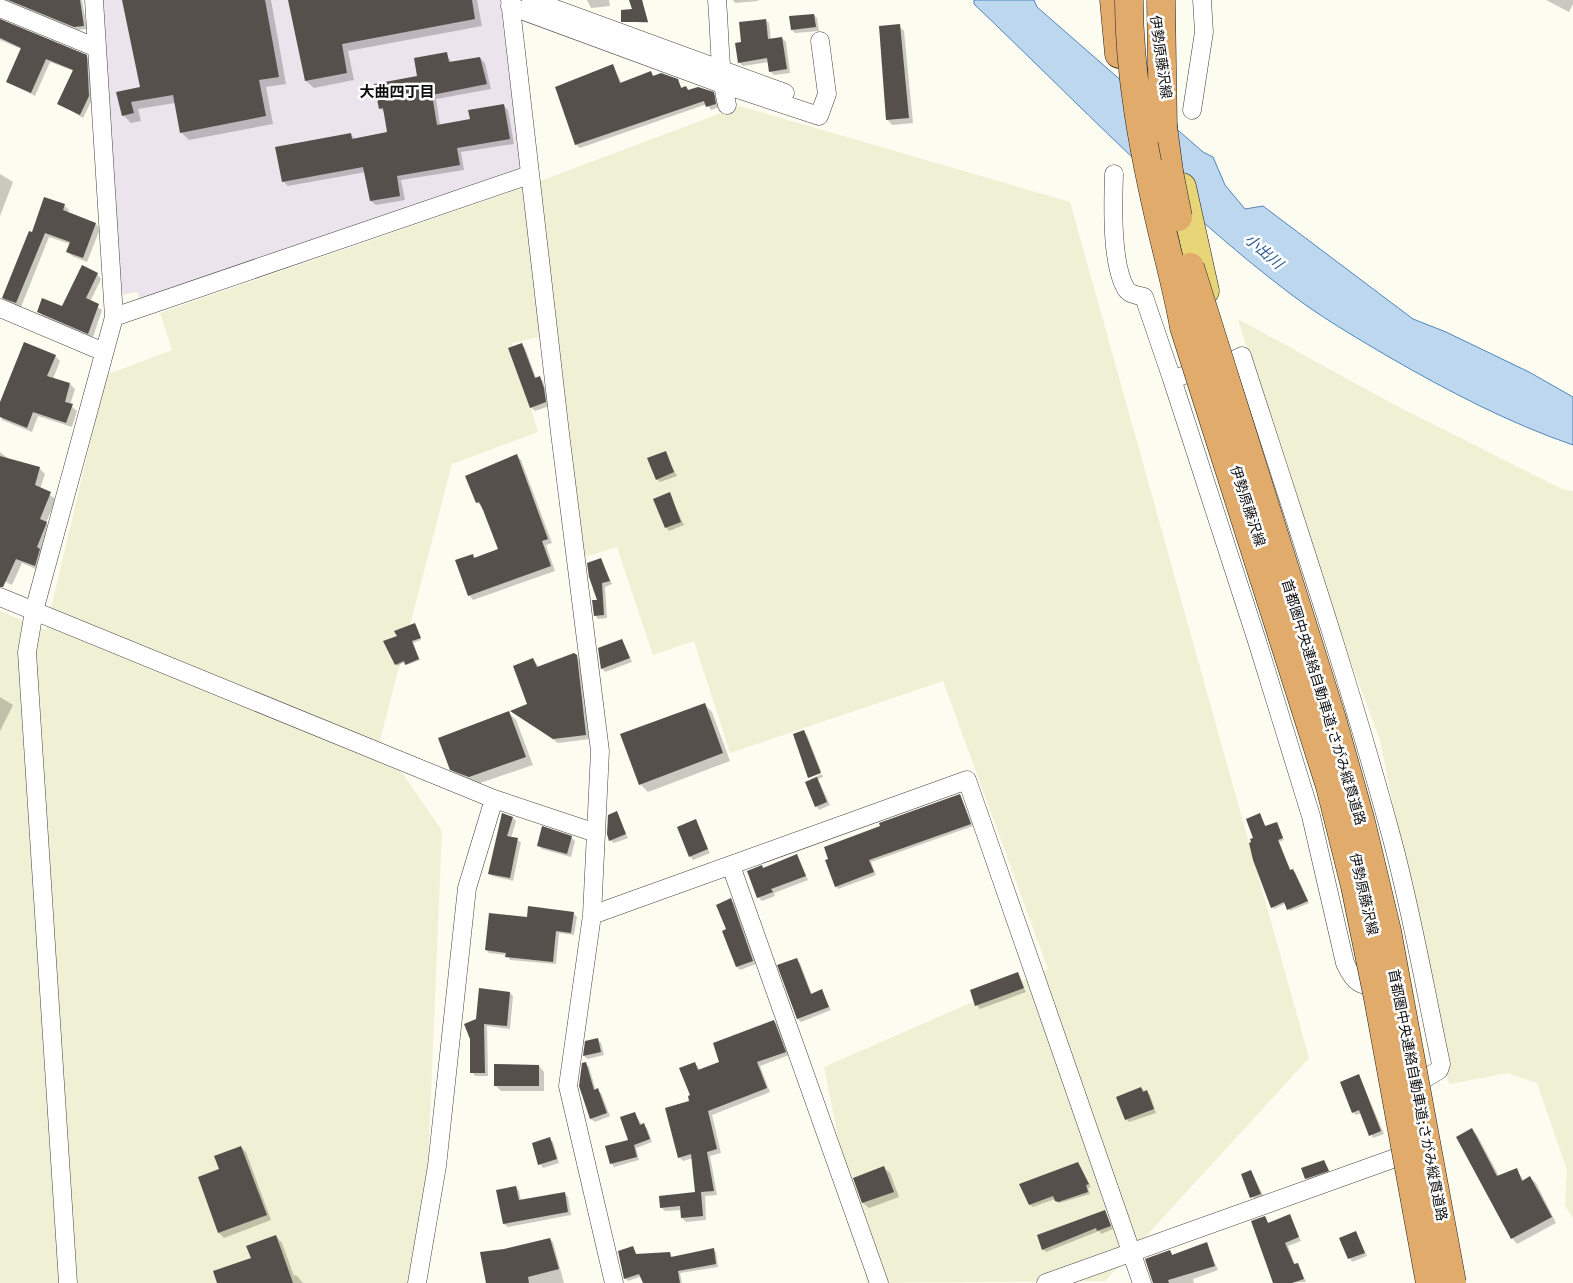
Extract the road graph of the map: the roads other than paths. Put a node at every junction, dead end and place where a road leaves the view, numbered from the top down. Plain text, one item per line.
1 (94, 0) edge
2 (531, 0) edge
3 (717, 0) edge
4 (1114, 0) edge
5 (1121, 0) edge
6 (1129, 0) edge
7 (1152, 0) edge
8 (1161, 0) edge
9 (1202, 0) edge
10 (510, 3) edge
11 (0, 8) edge
12 (820, 41) dead end
13 (97, 48) junction
14 (722, 76) junction
15 (727, 105) dead end
16 (1175, 118) junction
17 (1114, 174) dead end
18 (529, 176) junction
19 (0, 308) edge
20 (114, 317) junction
21 (1184, 327) junction
22 (104, 352) junction
23 (1236, 359) dead end
24 (0, 597) edge
25 (34, 611) junction
26 (494, 799) junction
27 (596, 833) junction
28 (731, 866) junction
29 (592, 915) junction
30 (1383, 985) junction
31 (1421, 1081) junction
32 (1412, 1152) junction
33 (1132, 1254) junction
34 (68, 1283) edge
35 (416, 1283) edge
36 (614, 1283) edge
37 (879, 1283) edge
38 (1046, 1283) edge
39 (1142, 1283) edge
40 (1430, 1283) edge
41 (1436, 1283) edge
42 (1452, 1283) edge
43 (1457, 1283) edge

1 - 13 street
2 - 14 street
3 - 14 street
4 - 21 highway, bridge
5 - 30 main road, 伊勢原藤沢線, bridge
6 - 21 highway, bridge
7 - 16 highway, bridge
8 - 16 highway, bridge
9 - 16 street
10 - 14 street
10 - 18 street
11 - 13 street
12 - 14 street
13 - 20 street
14 - 15 street
16 - 31 main road, 伊勢原藤沢線
16 - 42 highway, 首都圏中央連絡自動車道;さがみ縦貫道路, bridge
17 - 30 street
18 - 20 street
18 - 27 street
19 - 22 street
20 - 22 street
21 - 40 highway, 首都圏中央連絡自動車道;さがみ縦貫道路, bridge
22 - 25 street
23 - 31 street
24 - 25 street
25 - 26 street
25 - 34 street
26 - 27 street
26 - 35 street
27 - 29 street
28 - 29 street
28 - 33 street
28 - 37 street
29 - 36 street
30 - 32 main road, 伊勢原藤沢線
31 - 43 main road, 伊勢原藤沢線
32 - 33 street
32 - 41 main road, 伊勢原藤沢線
33 - 38 street
33 - 39 street

